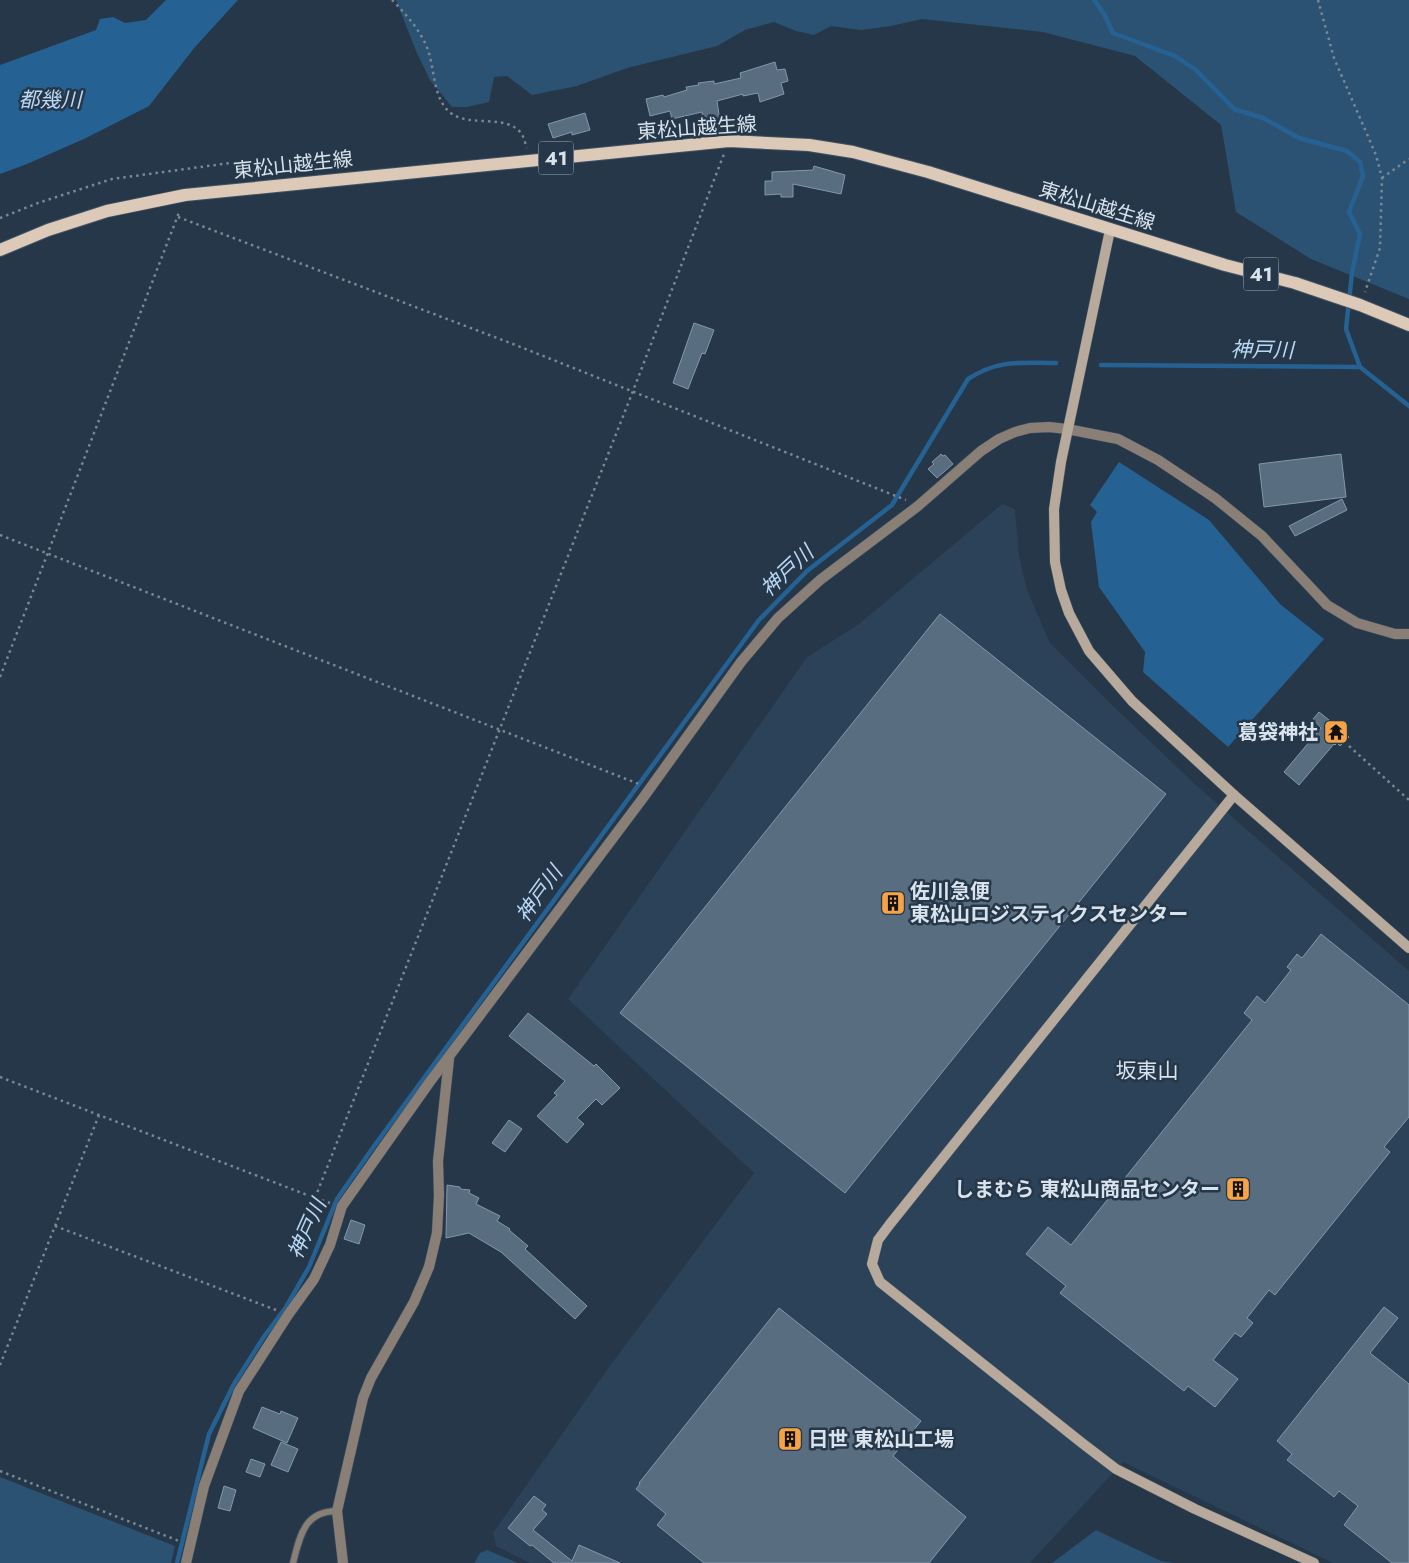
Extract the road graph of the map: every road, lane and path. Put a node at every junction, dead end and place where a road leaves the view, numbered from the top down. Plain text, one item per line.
1 (392, 0) edge
2 (1318, 0) edge
3 (729, 141) junction
4 (1409, 159) edge
5 (252, 160) dead end
6 (531, 161) junction
7 (1382, 178) junction
8 (185, 195) junction
9 (178, 217) junction
10 (0, 218) edge
11 (1110, 230) junction
12 (0, 250) edge
13 (1360, 305) junction
14 (1409, 325) edge
15 (633, 391) junction
16 (1068, 429) junction
17 (918, 506) junction
18 (0, 535) edge
19 (48, 554) junction
20 (1409, 634) edge
21 (0, 677) edge
22 (500, 728) junction
23 (1348, 746) dead end
24 (650, 788) junction
25 (1234, 795) junction
26 (1409, 800) edge
27 (1407, 943) edge
28 (449, 1058) junction
29 (0, 1076) edge
30 (99, 1115) junction
31 (315, 1198) junction
32 (342, 1206) junction
33 (55, 1226) junction
34 (288, 1314) junction
35 (0, 1365) edge
36 (0, 1471) edge
37 (337, 1511) junction
38 (190, 1545) junction
39 (186, 1563) edge
40 (293, 1563) edge
41 (343, 1563) edge
42 (1314, 1563) edge

1 - 6 path
2 - 7 path
3 - 6 main road, 東松山越生線 / 41
3 - 11 main road, 東松山越生線 / 41
3 - 15 path
4 - 7 path
5 - 10 path
6 - 8 main road, 東松山越生線 / 41
7 - 13 path
8 - 9 path
8 - 12 main road, 東松山越生線 / 41
9 - 15 path
9 - 19 path
11 - 13 main road, 東松山越生線 / 41
11 - 16 street
13 - 14 main road, 東松山越生線 / 41
15 - 17 path
15 - 22 path
16 - 17 street
16 - 20 street
16 - 25 street
17 - 24 street
18 - 19 path
19 - 21 path
19 - 22 path
22 - 24 path
22 - 31 path
23 - 26 path
24 - 28 street
25 - 27 street
25 - 42 street
28 - 32 street
28 - 37 street
29 - 30 path
30 - 31 path
30 - 33 path
31 - 32 path
32 - 34 street
33 - 34 path
33 - 35 path
34 - 38 street
36 - 38 path
37 - 40 lane
37 - 41 street
38 - 39 street

